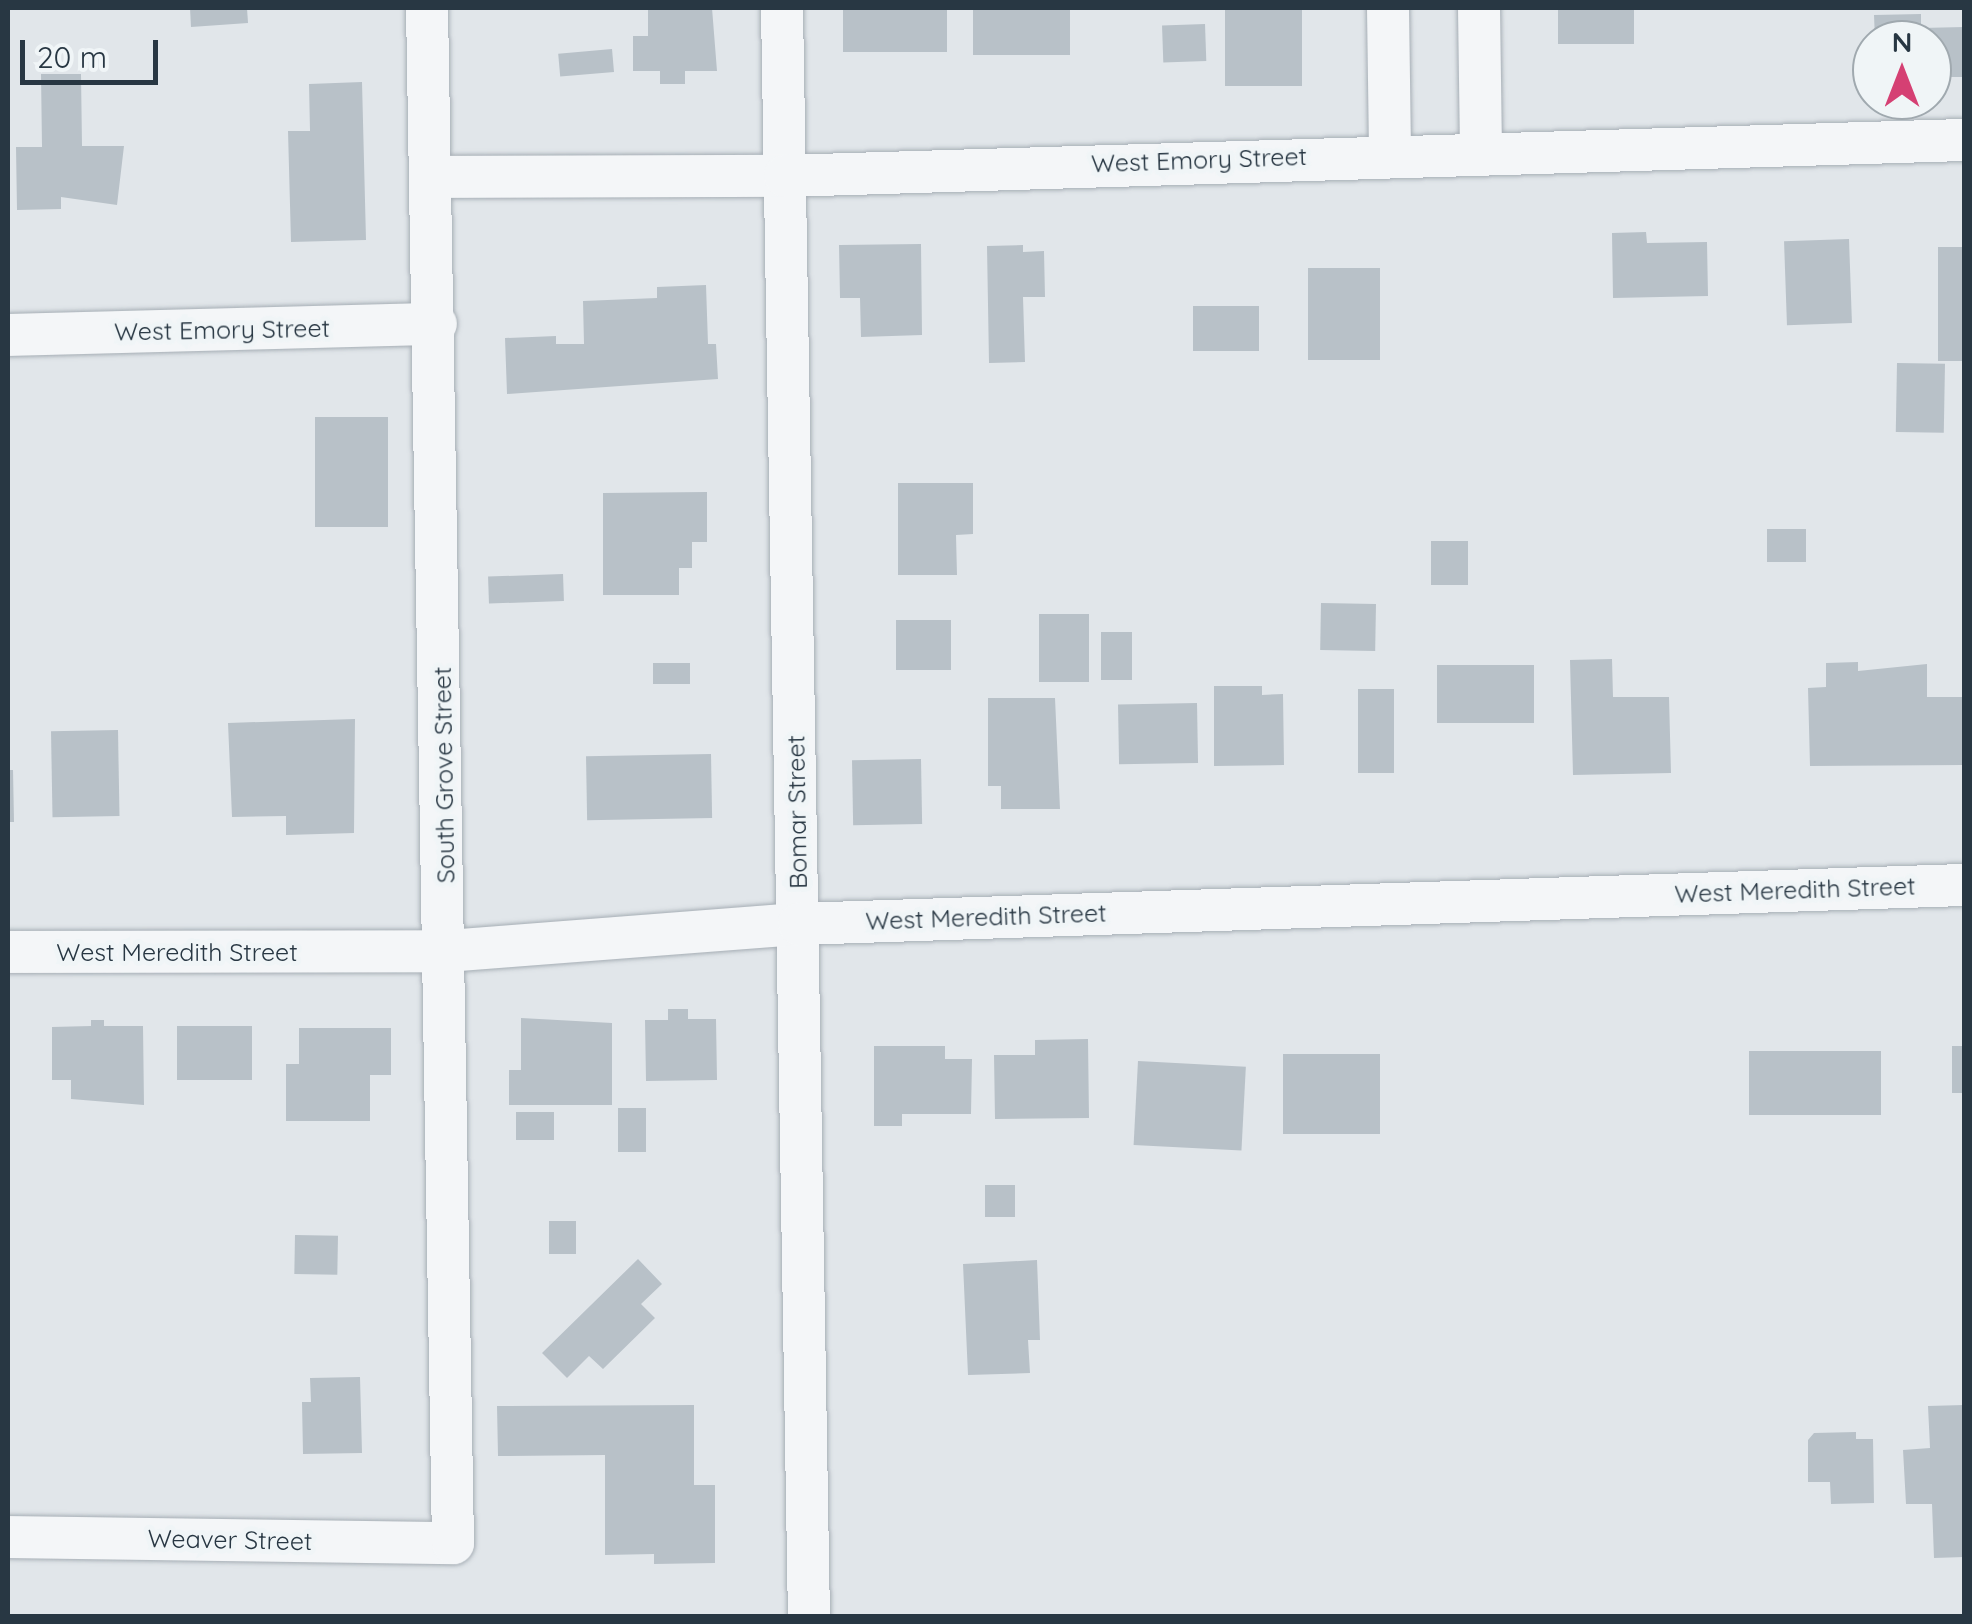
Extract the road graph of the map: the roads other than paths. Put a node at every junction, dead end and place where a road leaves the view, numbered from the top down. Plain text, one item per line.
1 (427, 8) edge
2 (782, 8) edge
3 (1388, 8) edge
4 (1480, 8) edge
5 (1964, 140) edge
6 (1482, 150) junction
7 (1390, 154) junction
8 (785, 176) junction
9 (433, 177) junction
10 (436, 324) junction
11 (8, 335) edge
12 (1964, 885) edge
13 (799, 924) junction
14 (447, 951) junction
15 (8, 952) edge
16 (8, 1537) edge
17 (452, 1543) joint
18 (808, 1616) edge

1 - 9 street, South Grove Street
2 - 8 street, Bomar Street
3 - 7 street
4 - 6 street
5 - 6 street, West Emory Street
6 - 7 street, West Emory Street
7 - 8 street, West Emory Street
8 - 9 street, West Emory Street
8 - 13 street, Bomar Street
9 - 10 street, South Grove Street
10 - 11 street, West Emory Street
10 - 14 street, South Grove Street
12 - 13 street, West Meredith Street
13 - 14 street, West Meredith Street
13 - 18 street, Bomar Street
14 - 15 street, West Meredith Street
14 - 17 street, South Grove Street
16 - 17 street, Weaver Street

